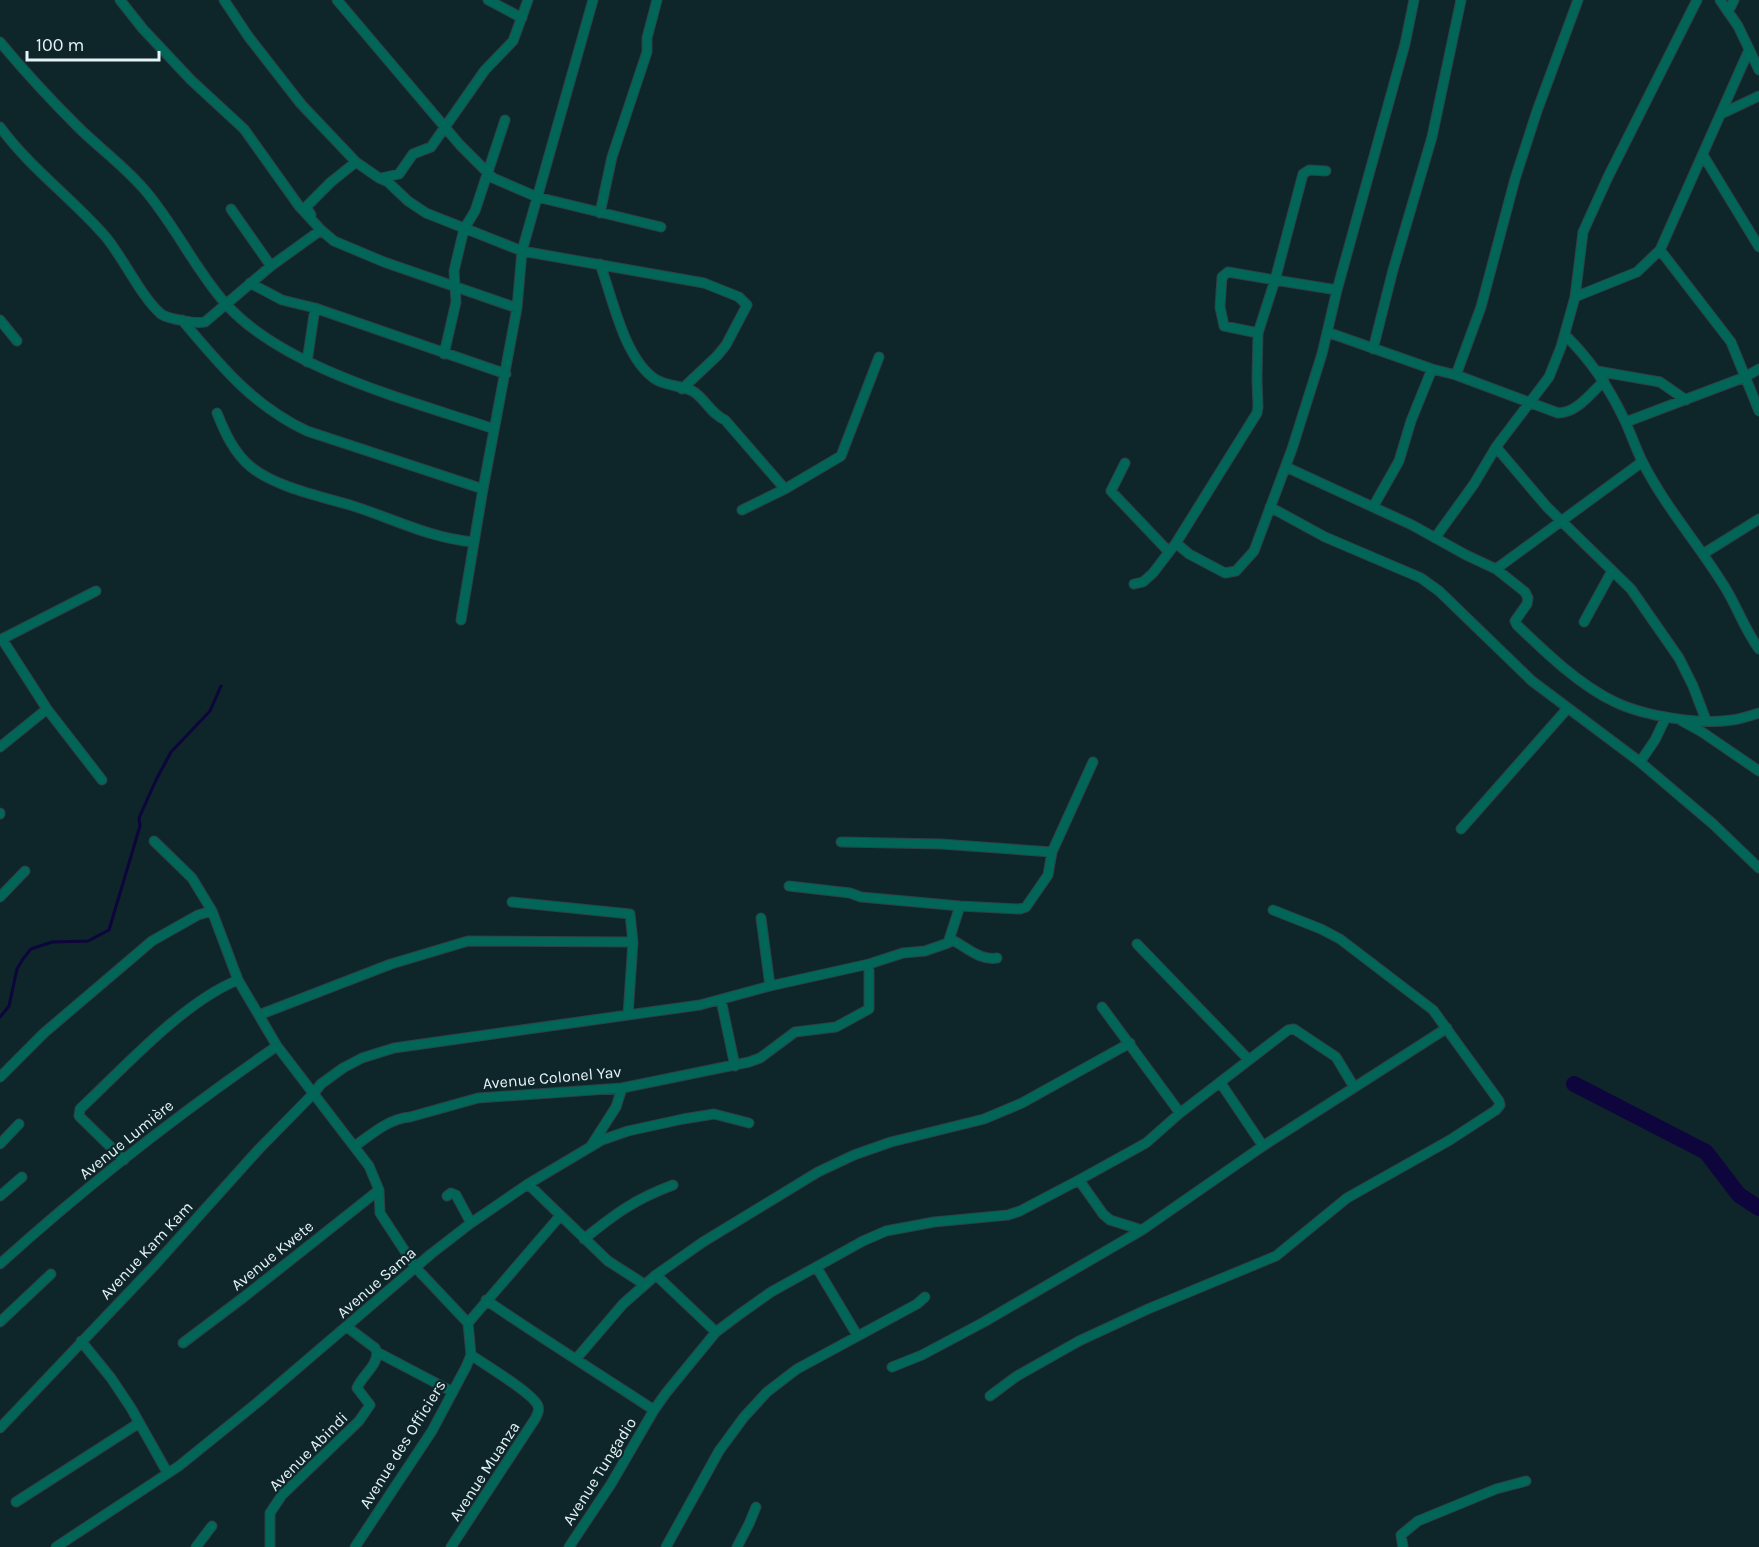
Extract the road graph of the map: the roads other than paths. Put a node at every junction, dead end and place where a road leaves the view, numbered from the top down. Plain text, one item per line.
1 (120, 0) edge
2 (224, 0) edge
3 (337, 0) edge
4 (488, 0) edge
5 (528, 0) edge
6 (593, 0) edge
7 (657, 0) edge
8 (1414, 0) edge
9 (1461, 0) edge
10 (1578, 0) edge
11 (1697, 0) edge
12 (1720, 0) edge
13 (1734, 0) edge
14 (1728, 12) junction
15 (522, 18) junction
16 (0, 42) edge
17 (1749, 50) junction
18 (1759, 70) edge
19 (1759, 96) edge
20 (1721, 114) junction
21 (505, 120) dead end
22 (0, 127) edge
23 (446, 128) junction
24 (1703, 155) junction
25 (356, 162) junction
26 (1326, 171) dead end
27 (487, 174) junction
28 (379, 178) junction
29 (537, 197) junction
30 (231, 209) dead end
31 (600, 213) junction
32 (661, 227) dead end
33 (464, 229) junction
34 (321, 230) junction
35 (1759, 247) edge
36 (1660, 250) junction
37 (522, 251) junction
38 (600, 264) junction
39 (271, 266) junction
40 (1275, 279) junction
41 (250, 283) junction
42 (456, 288) junction
43 (1337, 290) junction
44 (1575, 297) junction
45 (226, 305) junction
46 (315, 308) junction
47 (517, 308) junction
48 (0, 320) edge
49 (182, 320) junction
50 (1327, 332) junction
51 (1258, 333) junction
52 (1565, 335) junction
53 (16, 340) dead end
54 (1373, 349) junction
55 (444, 354) junction
56 (879, 357) dead end
57 (307, 362) junction
58 (1432, 369) junction
59 (1759, 369) edge
60 (1597, 371) junction
61 (506, 374) junction
62 (1456, 375) junction
63 (1745, 377) junction
64 (1604, 381) junction
65 (682, 388) junction
66 (1686, 400) junction
67 (1530, 404) junction
68 (1759, 411) edge
69 (217, 412) dead end
70 (1626, 422) junction
71 (494, 429) junction
72 (1496, 447) junction
73 (1642, 462) junction
74 (1125, 463) dead end
75 (1286, 466) junction
76 (483, 489) junction
77 (785, 489) junction
78 (1270, 507) junction
79 (1373, 507) junction
80 (742, 510) dead end
81 (1759, 519) edge
82 (1562, 521) junction
83 (1435, 538) junction
84 (473, 542) junction
85 (1176, 543) junction
86 (1169, 552) junction
87 (1703, 554) junction
88 (1496, 569) junction
89 (1612, 572) junction
90 (1134, 584) dead end
91 (96, 591) dead end
92 (462, 620) dead end
93 (1584, 622) dead end
94 (1, 640) edge
95 (1759, 649) edge
96 (48, 709) junction
97 (1568, 709) junction
98 (1759, 713) edge
99 (1666, 717) junction
100 (1680, 720) junction
101 (1706, 720) junction
102 (0, 747) edge
103 (1093, 762) dead end
104 (1640, 762) junction
105 (1759, 771) edge
106 (102, 780) dead end
107 (1461, 829) dead end
108 (154, 841) dead end
109 (841, 842) dead end
110 (1052, 852) junction
111 (1759, 868) edge
112 (25, 871) dead end
113 (789, 886) dead end
114 (0, 897) edge
115 (512, 902) dead end
116 (960, 906) junction
117 (1274, 910) dead end
118 (212, 911) junction
119 (760, 918) dead end
120 (950, 939) junction
121 (633, 942) junction
122 (1137, 945) dead end
123 (997, 958) dead end
124 (869, 964) junction
125 (238, 980) junction
126 (770, 986) junction
127 (722, 1000) junction
128 (1102, 1007) dead end
129 (259, 1015) junction
130 (628, 1015) junction
131 (1447, 1028) junction
132 (1130, 1043) junction
133 (277, 1046) junction
134 (1248, 1059) junction
135 (735, 1066) junction
136 (0, 1077) edge
137 (1220, 1082) junction
138 (1354, 1087) junction
139 (622, 1088) junction
140 (314, 1093) junction
141 (1180, 1113) junction
142 (749, 1123) dead end
143 (19, 1124) dead end
144 (0, 1144) edge
145 (355, 1146) junction
146 (1263, 1146) junction
147 (590, 1148) junction
148 (124, 1160) junction
149 (22, 1178) dead end
150 (1079, 1180) junction
151 (528, 1184) junction
152 (673, 1185) dead end
153 (379, 1190) junction
154 (0, 1196) edge
155 (447, 1196) dead end
156 (560, 1216) junction
157 (471, 1223) junction
158 (1142, 1230) junction
159 (584, 1239) junction
160 (0, 1264) edge
161 (416, 1268) junction
162 (817, 1268) junction
163 (51, 1274) dead end
164 (656, 1275) junction
165 (644, 1284) junction
166 (925, 1297) dead end
167 (486, 1300) junction
168 (0, 1322) edge
169 (468, 1323) junction
170 (347, 1327) junction
171 (716, 1332) junction
172 (857, 1335) junction
173 (81, 1341) junction
174 (183, 1343) dead end
175 (377, 1352) junction
176 (471, 1355) junction
177 (576, 1359) junction
178 (892, 1367) dead end
179 (453, 1392) junction
180 (990, 1395) dead end
181 (654, 1410) junction
182 (139, 1423) junction
183 (0, 1428) edge
184 (167, 1472) junction
185 (1526, 1481) dead end
186 (16, 1502) dead end
187 (756, 1507) dead end
188 (212, 1526) dead end
189 (56, 1547) edge
190 (196, 1547) edge
191 (270, 1547) edge
192 (356, 1547) edge
193 (451, 1547) edge
194 (569, 1547) edge
195 (666, 1547) edge
196 (737, 1547) edge
197 (1403, 1547) edge

1 - 34 street
2 - 25 street
3 - 23 street
4 - 15 street
5 - 15 street
6 - 29 street
7 - 31 street
8 - 43 street
9 - 54 street
10 - 62 street
11 - 44 street
12 - 14 street
13 - 14 street
14 - 17 street
15 - 23 street
16 - 45 street
17 - 18 street
17 - 20 street
19 - 20 street
20 - 24 street
21 - 27 street
22 - 49 street
23 - 27 street
23 - 28 street
24 - 35 street
24 - 36 street
25 - 28 street
25 - 34 street
26 - 40 street
27 - 29 street
27 - 33 street
28 - 33 street
29 - 31 street
29 - 37 street
30 - 39 street
31 - 32 street
33 - 37 street
33 - 42 street
34 - 39 street
34 - 42 street
36 - 44 street
36 - 63 street
37 - 38 street
37 - 47 street
38 - 65 street
38 - 65 street
39 - 41 street
40 - 43 street
40 - 51 street
40 - 51 street
41 - 45 street
41 - 46 street
42 - 47 street
42 - 55 street
43 - 50 street
44 - 52 street
45 - 49 street
45 - 57 street
46 - 55 street
46 - 57 street
47 - 61 street
48 - 53 street
49 - 76 street
50 - 54 street
50 - 75 street
51 - 85 street
52 - 60 street
52 - 67 street
54 - 58 street
55 - 61 street
56 - 77 street
57 - 71 street
58 - 62 street
58 - 79 street
59 - 63 street
60 - 64 street
60 - 66 street
61 - 71 street
62 - 67 street
63 - 66 street
63 - 68 street
64 - 67 street
64 - 70 street
65 - 77 street
66 - 70 street
67 - 72 street
69 - 84 street
70 - 73 street
71 - 76 street
72 - 82 street
72 - 83 street
73 - 82 street
73 - 87 street
74 - 86 street
75 - 78 street
75 - 79 street
76 - 84 street
77 - 80 street
78 - 85 street
78 - 97 street
79 - 83 street
81 - 87 street
82 - 88 street
82 - 89 street
83 - 88 street
84 - 92 street
85 - 86 street
86 - 90 street
87 - 95 street
88 - 99 street
89 - 93 street
89 - 101 street
91 - 94 street
94 - 96 street
96 - 102 street
96 - 106 street
97 - 104 street
97 - 107 street
98 - 101 street
99 - 100 street
99 - 104 street
100 - 101 street
100 - 105 street
103 - 110 street
104 - 111 street
108 - 118 street
109 - 110 street
110 - 116 street
112 - 114 street
113 - 116 street
115 - 121 street
116 - 120 street
117 - 131 street
118 - 125 street
118 - 136 street
119 - 126 street
120 - 123 street
120 - 124 street, Avenue Kam Kam
121 - 129 street
121 - 130 street
122 - 134 street
124 - 126 street, Avenue Kam Kam
124 - 135 street, Avenue Colonel Yav
125 - 129 street
125 - 148 street
126 - 127 street, Avenue Kam Kam
127 - 130 street, Avenue Kam Kam
127 - 135 street
128 - 132 street
129 - 133 street
130 - 140 street, Avenue Kam Kam
131 - 138 street
131 - 180 street
132 - 141 street
132 - 164 street
133 - 140 street
133 - 148 street, Avenue Lumière
134 - 137 street, Avenue Tungadio
134 - 138 street, Avenue Tungadio
135 - 139 street, Avenue Colonel Yav
137 - 141 street, Avenue Tungadio
137 - 146 street
138 - 146 street
139 - 145 street, Avenue Colonel Yav
139 - 147 street
140 - 145 street
140 - 173 street, Avenue Kam Kam
141 - 150 street, Avenue Tungadio
142 - 147 street, Avenue Sama
143 - 144 street
145 - 153 street
146 - 158 street
147 - 151 street, Avenue Sama
148 - 160 street, Avenue Lumière
149 - 154 street
150 - 158 street
150 - 162 street, Avenue Tungadio
151 - 156 street
151 - 157 street, Avenue Sama
152 - 159 street
153 - 161 street
153 - 174 street, Avenue Kwete
155 - 157 street
156 - 159 street
156 - 167 street
157 - 161 street, Avenue Sama
158 - 178 street
159 - 165 street
161 - 169 street
161 - 170 street, Avenue Sama
162 - 171 street, Avenue Tungadio
162 - 172 street
163 - 168 street
164 - 165 street
164 - 171 street
165 - 177 street
166 - 172 street
167 - 169 street
167 - 177 street
169 - 176 street
170 - 175 street
170 - 184 street, Avenue Sama
171 - 181 street, Avenue Tungadio
172 - 195 street
173 - 182 street
173 - 183 street, Avenue Kam Kam
175 - 179 street
175 - 191 street, Avenue Abindi
176 - 179 street, Avenue des Officiers
176 - 193 street, Avenue Muanza
177 - 181 street
179 - 192 street, Avenue des Officiers
181 - 194 street, Avenue Tungadio
182 - 184 street
182 - 186 street
184 - 189 street, Avenue Sama
185 - 197 street
187 - 196 street
188 - 190 street

